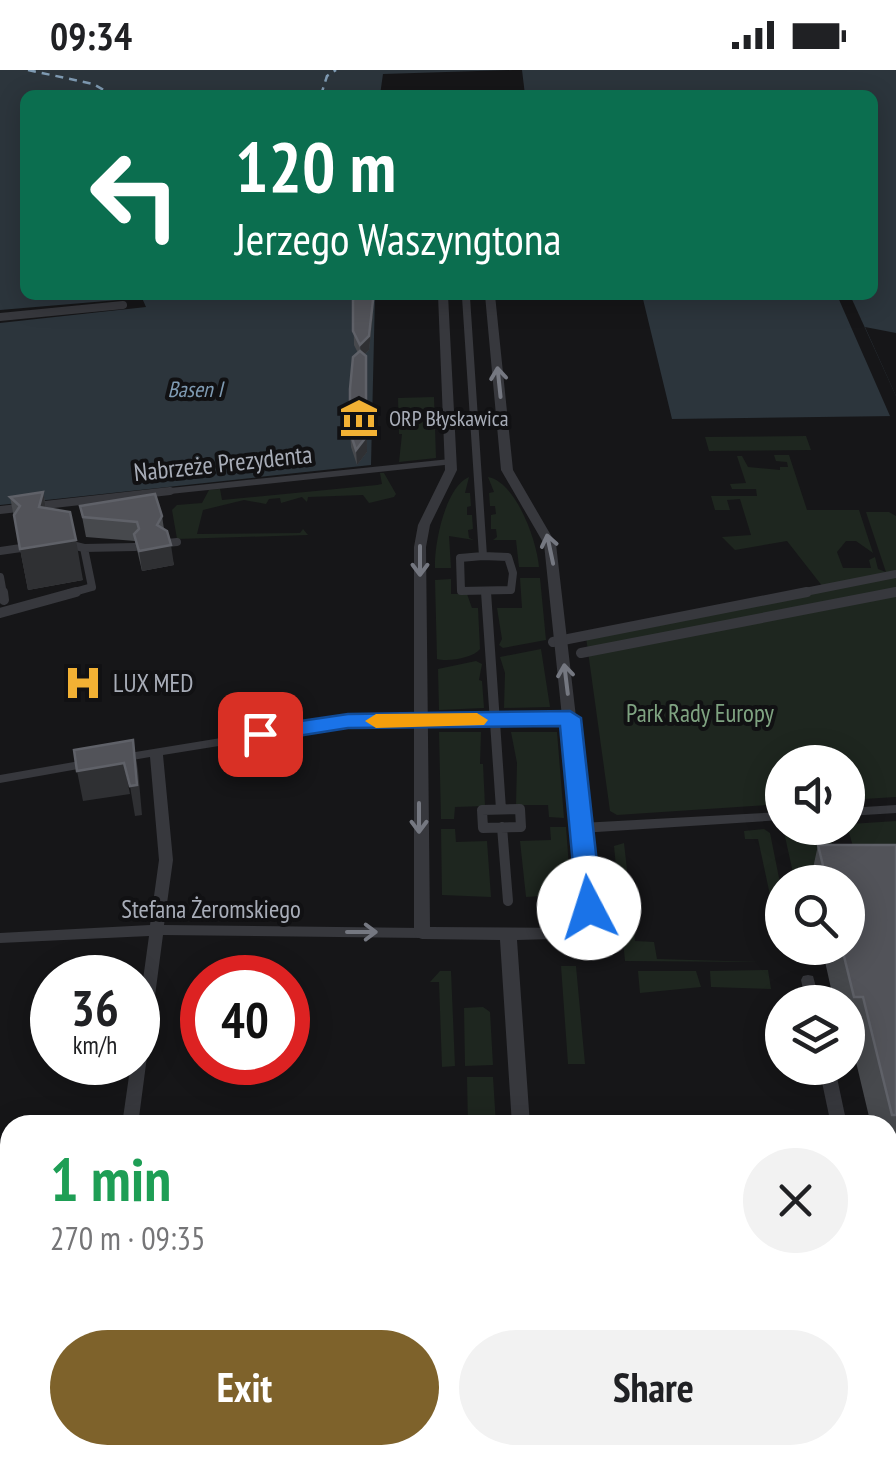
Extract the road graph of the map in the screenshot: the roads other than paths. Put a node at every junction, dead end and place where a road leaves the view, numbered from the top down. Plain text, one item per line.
1 (442, 300) edge
2 (466, 300) edge
3 (490, 300) edge
4 (124, 304) dead end
5 (0, 316) edge
6 (450, 462) junction
7 (170, 491) joint
8 (62, 503) junction
9 (0, 510) edge
10 (66, 516) edge
11 (69, 529) edge
12 (72, 542) junction
13 (52, 543) edge
14 (135, 547) edge
15 (20, 548) edge
16 (84, 548) junction
17 (0, 551) edge
18 (483, 556) junction
19 (896, 574) edge
20 (0, 577) edge
21 (486, 592) junction
22 (896, 592) edge
23 (5, 608) edge
24 (563, 639) junction
25 (581, 653) dead end
26 (570, 718) junction
27 (422, 720) junction
28 (495, 720) junction
29 (156, 752) junction
30 (0, 779) edge
31 (896, 808) edge
32 (501, 810) junction
33 (865, 811) edge
34 (765, 817) edge
35 (502, 828) junction
36 (582, 828) junction
37 (508, 901) dead end
38 (160, 930) junction
39 (422, 934) junction
40 (508, 934) junction
41 (0, 938) edge
42 (808, 980) dead end
43 (809, 985) edge
44 (831, 1085) edge
45 (132, 1115) edge
46 (520, 1115) edge
47 (837, 1115) edge

1 - 6 street
2 - 18 street
24 -> 3 street
4 - 5 street
6 - 7 street, Nabrzeże Prezydenta
6 -> 27 street
7 - 8 street, Nabrzeże Prezydenta
8 - 9 street, Nabrzeże Prezydenta
8 - 10 street
11 - 12 street
12 - 13 street
12 - 16 street
14 - 16 street
15 - 17 street
16 - 23 street
18 - 21 street
18 - 21 street
19 - 24 street
20 - 23 street
21 - 28 street
22 - 25 street
26 -> 24 street
26 - 28 street
26 - 36 street
27 - 28 street
27 - 29 street
27 -> 39 street
28 - 32 street
29 - 30 street
29 - 38 street
31 - 33 street
32 - 35 street
32 - 35 street
34 - 36 street
35 - 37 street
36 - 40 street
38 -> 39 street, Stefana Żeromskiego
38 - 41 street, Stefana Żeromskiego
38 - 45 street
39 - 40 street
40 - 46 street
42 - 43 street
44 - 47 street

